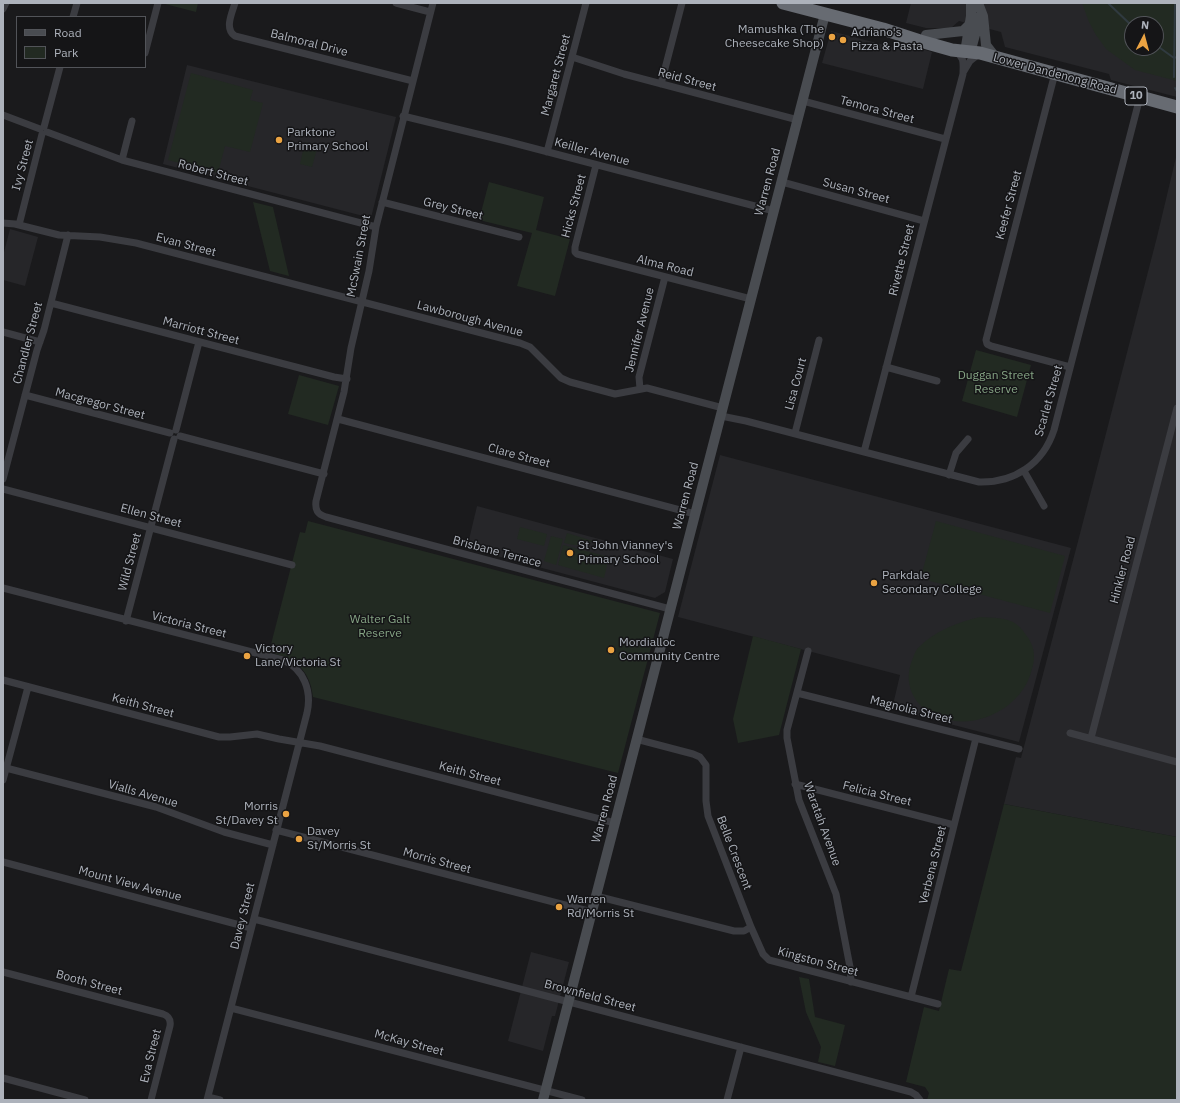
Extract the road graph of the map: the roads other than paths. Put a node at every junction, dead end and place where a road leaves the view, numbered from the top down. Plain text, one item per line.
1 (6, 3) edge
2 (77, 3) edge
3 (158, 3) edge
4 (235, 3) edge
5 (396, 3) edge
6 (433, 3) edge
7 (586, 3) edge
8 (682, 3) edge
9 (783, 3) edge
10 (971, 3) edge
11 (978, 3) edge
12 (3, 9) edge
13 (430, 12) junction
14 (825, 14) junction
15 (73, 16) edge
16 (970, 24) junction
17 (883, 29) junction
18 (926, 35) junction
19 (146, 48) edge
20 (967, 50) junction
21 (572, 58) junction
22 (996, 58) junction
23 (60, 68) edge
24 (1054, 73) junction
25 (963, 74) junction
26 (413, 81) junction
27 (660, 84) junction
28 (1140, 97) junction
29 (803, 101) junction
30 (1177, 107) edge
31 (3, 115) edge
32 (403, 116) junction
33 (798, 120) junction
34 (132, 121) dead end
35 (43, 131) junction
36 (945, 139) junction
37 (547, 152) junction
38 (122, 160) junction
39 (596, 165) junction
40 (782, 182) junction
41 (382, 202) junction
42 (774, 211) junction
43 (924, 221) junction
44 (3, 222) edge
45 (19, 225) junction
46 (376, 227) junction
47 (68, 235) junction
48 (519, 237) dead end
49 (575, 252) joint
50 (665, 277) junction
51 (751, 299) junction
52 (362, 302) junction
53 (51, 303) junction
54 (3, 332) edge
55 (819, 340) dead end
56 (40, 342) junction
57 (199, 342) junction
58 (886, 367) junction
59 (1070, 367) junction
60 (347, 379) junction
61 (937, 381) dead end
62 (640, 389) junction
63 (25, 395) junction
64 (1177, 408) edge
65 (722, 412) junction
66 (338, 419) junction
67 (795, 433) junction
68 (175, 435) junction
69 (968, 438) dead end
70 (864, 452) junction
71 (6, 458) edge
72 (1024, 471) junction
73 (324, 474) junction
74 (949, 475) junction
75 (3, 479) edge
76 (3, 489) edge
77 (1044, 506) dead end
78 (319, 514) joint
79 (695, 514) junction
80 (150, 527) junction
81 (292, 565) dead end
82 (3, 588) edge
83 (670, 609) junction
84 (126, 621) junction
85 (808, 651) dead end
86 (3, 680) edge
87 (28, 687) junction
88 (797, 693) junction
89 (1070, 733) dead end
90 (976, 738) junction
91 (1091, 738) junction
92 (636, 739) junction
93 (299, 742) junction
94 (1019, 749) dead end
95 (1177, 762) edge
96 (6, 768) junction
97 (3, 780) edge
98 (795, 784) junction
99 (615, 823) junction
100 (954, 825) junction
101 (276, 830) junction
102 (273, 845) junction
103 (3, 862) edge
104 (596, 896) junction
105 (592, 912) junction
106 (254, 919) junction
107 (752, 927) junction
108 (251, 928) junction
109 (3, 972) edge
110 (851, 982) junction
111 (911, 997) junction
112 (569, 1002) junction
113 (938, 1004) dead end
114 (231, 1008) junction
115 (169, 1017) joint
116 (741, 1047) junction
117 (3, 1078) edge
118 (544, 1095) edge
119 (207, 1098) edge
120 (919, 1099) edge
121 (85, 1100) edge
122 (151, 1100) edge
123 (220, 1100) edge
124 (582, 1100) edge
125 (727, 1100) edge

1 - 12 street
2 - 15 street
3 - 19 street
4 - 26 street, Balmoral Drive
5 - 13 street
6 - 13 street, McSwain Street
7 - 21 street, Margaret Street
8 - 27 street
9 - 14 highway, Lower Dandenong Road / 10
10 - 16 street
11 - 20 street
11 - 22 street
13 - 26 street, McSwain Street
14 - 17 highway, Lower Dandenong Road / 10
14 - 29 street, Warren Road
16 - 18 street
16 - 20 street
17 - 18 highway, Lower Dandenong Road / 10
17 - 20 highway, Lower Dandenong Road / 10
18 - 20 highway, Lower Dandenong Road / 10
20 - 22 highway, Lower Dandenong Road / 10
20 - 25 street, Rivette Street
20 - 25 street, Rivette Street
21 - 27 street, Reid Street
21 - 37 street, Margaret Street
22 - 24 highway, Lower Dandenong Road / 10
23 - 35 street, Ivy Street
24 - 28 highway, Lower Dandenong Road / 10
24 - 59 street, Keefer Street
25 - 36 street, Rivette Street
26 - 32 street, McSwain Street
27 - 33 street, Reid Street
28 - 30 highway, Lower Dandenong Road / 10
28 - 59 street, Scarlet Street
29 - 33 street, Warren Road
29 - 36 street, Temora Street
31 - 35 street, Robert Street
32 - 37 street, Keiller Avenue
32 - 41 street, McSwain Street
33 - 40 street, Warren Road
34 - 38 street
35 - 38 street, Robert Street
35 - 45 street, Ivy Street
36 - 43 street, Rivette Street
37 - 39 street, Keiller Avenue
38 - 46 street, Robert Street
39 - 42 street, Keiller Avenue
39 - 49 street, Hicks Street
40 - 42 street, Warren Road
40 - 43 street, Susan Street
41 - 46 street, McSwain Street
41 - 48 street, Grey Street
42 - 51 street, Warren Road
43 - 58 street, Rivette Street
44 - 45 street, Evan Street
45 - 47 street, Evan Street
46 - 52 street, McSwain Street
47 - 52 street, Evan Street
47 - 53 street, Chandler Street
49 - 50 street, Alma Road
50 - 51 street, Alma Road
50 - 62 street, Jennifer Avenue
51 - 65 street, Warren Road
52 - 60 street, McSwain Street
52 - 62 street, Lawborough Avenue
53 - 56 street, Chandler Street
53 - 57 street, Marriott Street
54 - 56 street
55 - 67 street, Lisa Court
56 - 63 street, Chandler Street
57 - 60 street, Marriott Street
57 - 68 street, Wild Street
58 - 61 street
58 - 70 street, Rivette Street
59 - 72 street, Scarlet Street
60 - 66 street, McSwain Street
62 - 65 street, Lawborough Avenue
63 - 68 street, Macgregor Street
63 - 71 street, Chandler Street
64 - 91 street, Hinkler Road
65 - 67 street, Scarlet Street
65 - 79 street, Warren Road
66 - 73 street, McSwain Street
66 - 79 street, Clare Street
67 - 70 street, Scarlet Street
68 - 73 street, Macgregor Street
68 - 80 street, Wild Street
69 - 74 street
70 - 74 street, Scarlet Street
71 - 75 street, Chandler Street
72 - 74 street, Scarlet Street
72 - 77 street
73 - 78 street, McSwain Street
76 - 80 street, Ellen Street
78 - 83 street, Brisbane Terrace
79 - 83 street, Warren Road
80 - 81 street, Ellen Street
80 - 84 street, Wild Street
82 - 84 street, Victoria Street
83 - 92 street, Warren Road
84 - 93 street, Victoria Street
85 - 88 street, Waratah Avenue
86 - 87 street, Keith Street
87 - 93 street, Keith Street
87 - 96 street
88 - 90 street, Magnolia Street
88 - 98 street, Waratah Avenue
89 - 91 street
90 - 94 street, Magnolia Street
90 - 100 street, Verbena Street
91 - 95 street
92 - 99 street, Warren Road
92 - 107 street, Belle Crescent
93 - 99 street, Keith Street
93 - 101 street, Davey Street
96 - 97 street
96 - 102 street, Vialls Avenue
98 - 100 street, Felicia Street
98 - 110 street, Waratah Avenue
99 - 104 street, Warren Road
100 - 111 street, Verbena Street
101 - 102 street, Davey Street
101 - 105 street, Morris Street
102 - 106 street, Davey Street
103 - 108 street, Mount View Avenue
104 - 105 street, Warren Road
104 - 107 street
105 - 112 street, Warren Road
106 - 108 street, Davey Street
106 - 112 street, Brownfield Street
107 - 110 street, Kingston Street
108 - 114 street, Davey Street
109 - 115 street, Booth Street
110 - 111 street, Kingston Street
111 - 113 street, Kingston Street
112 - 116 street, Brownfield Street
112 - 118 street, Warren Road
114 - 118 street, McKay Street
114 - 119 street, Davey Street
115 - 122 street, Eva Street
116 - 120 street, Brownfield Street
116 - 125 street
117 - 121 street
118 - 124 street, McKay Street
119 - 123 street

